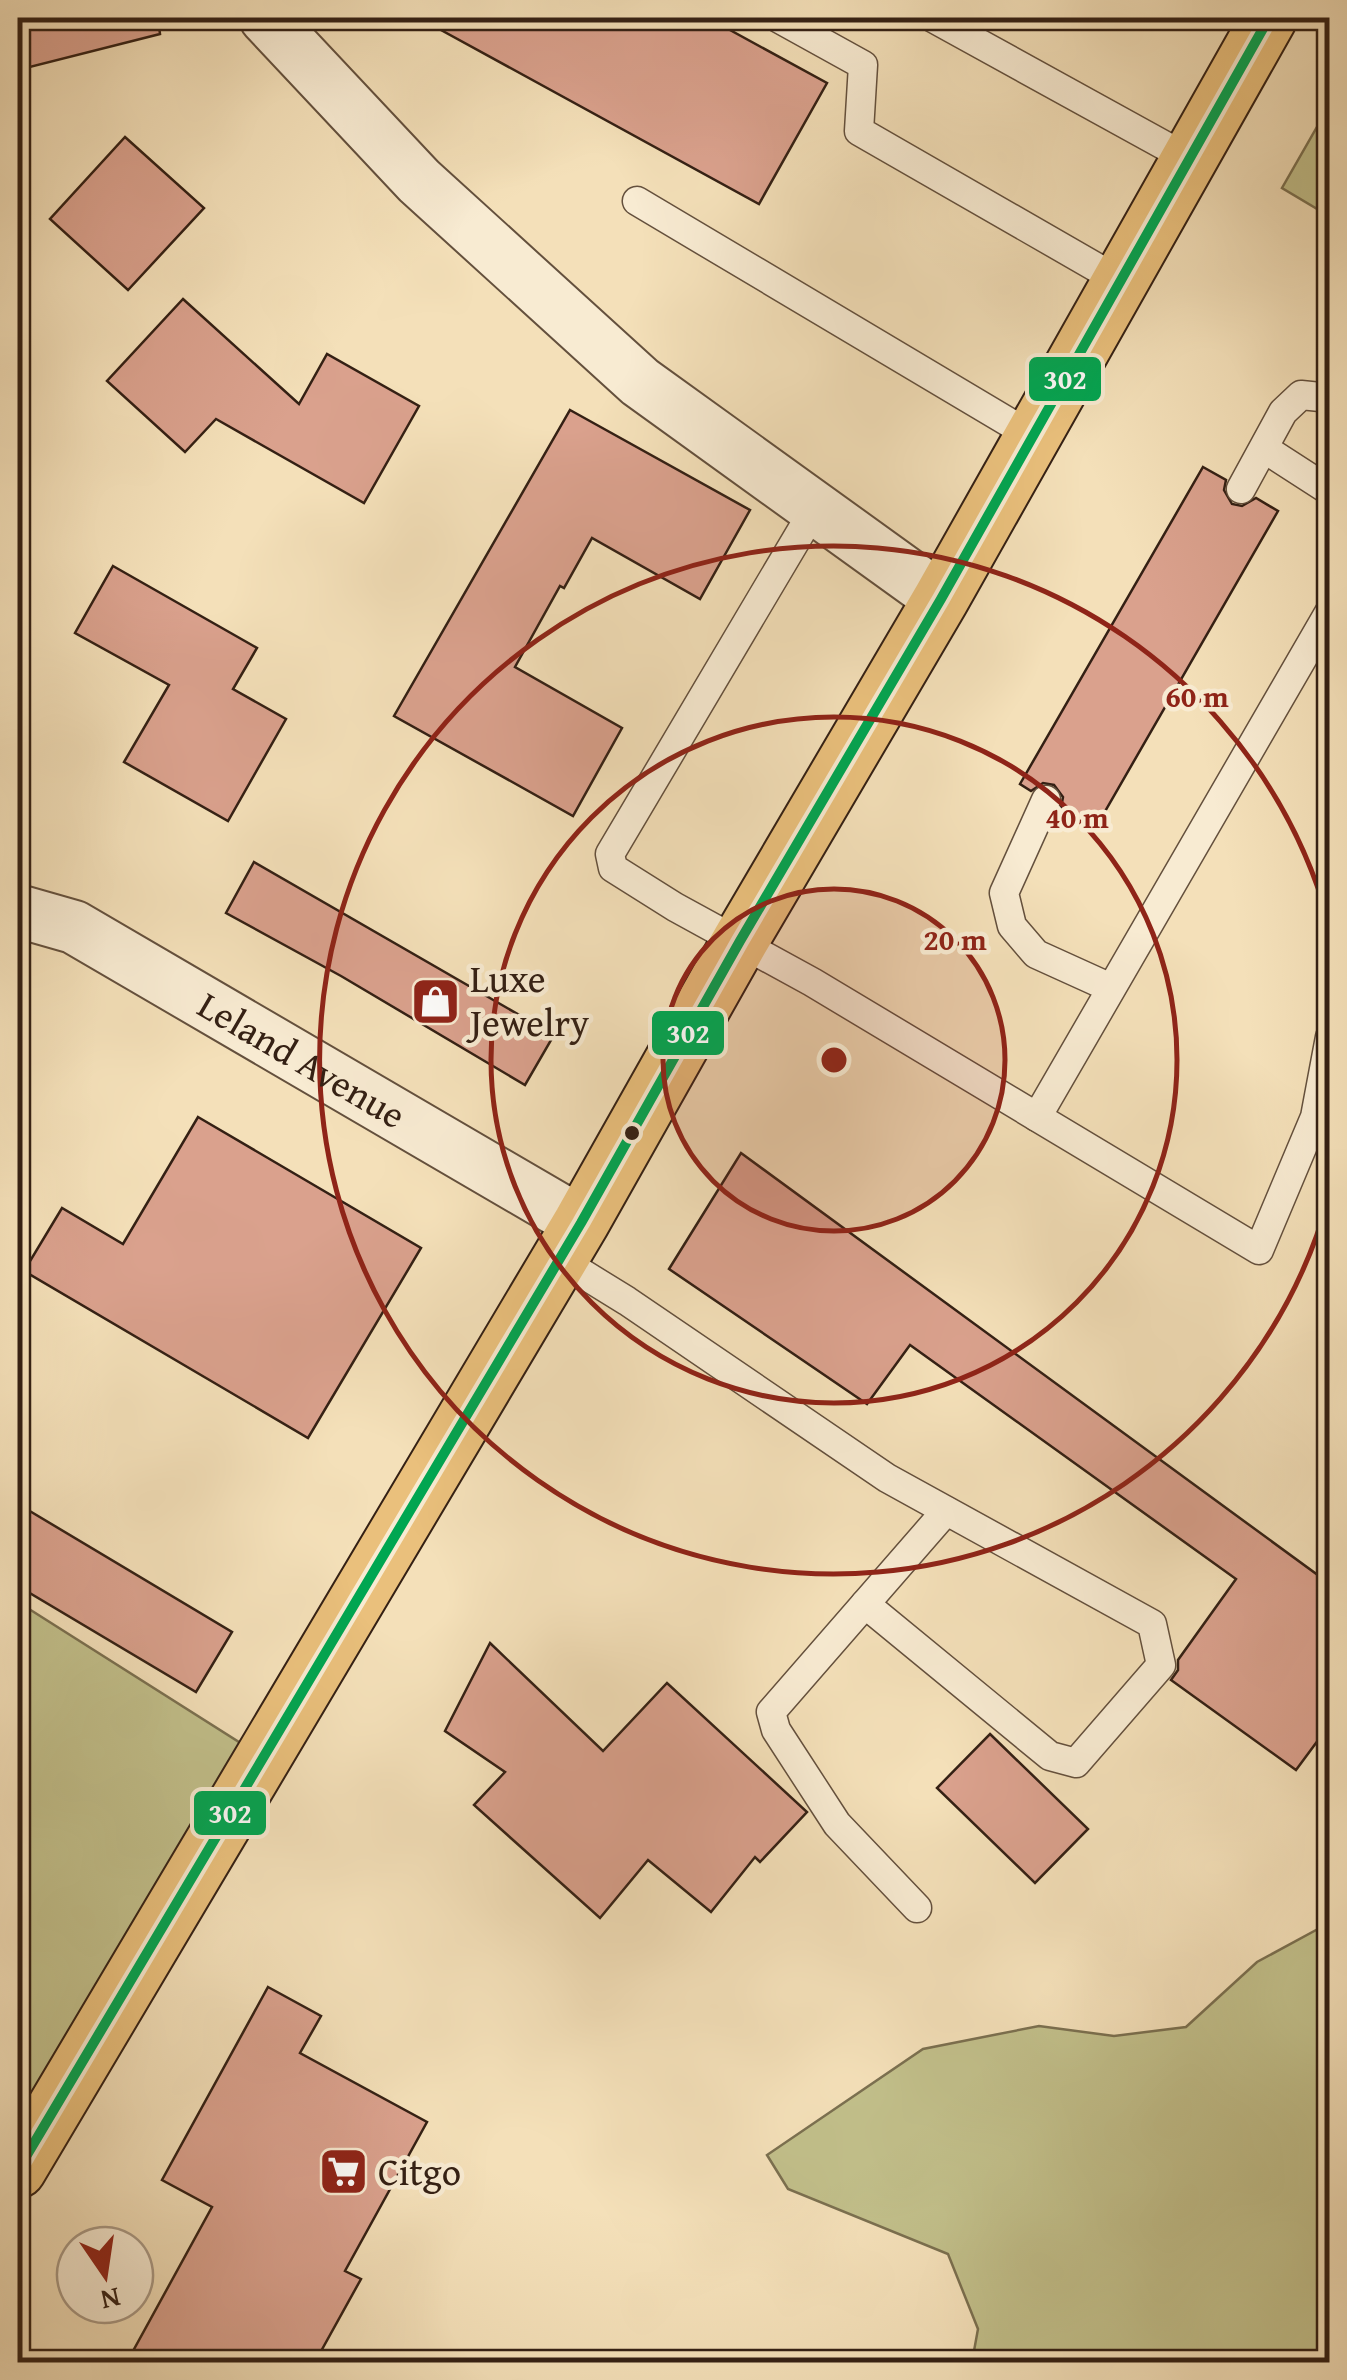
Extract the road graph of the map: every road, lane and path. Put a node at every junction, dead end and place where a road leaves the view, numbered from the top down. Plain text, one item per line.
1 (266, 18) edge
2 (778, 18) edge
3 (932, 18) edge
4 (1269, 18) edge
5 (1189, 159) junction
6 (637, 202) dead end
7 (1120, 282) junction
8 (1330, 398) edge
9 (1032, 436) junction
10 (1265, 449) junction
11 (1241, 489) dead end
12 (1330, 491) edge
13 (815, 508) junction
14 (940, 599) junction
15 (1330, 612) edge
16 (1046, 800) dead end
17 (18, 911) edge
18 (740, 941) junction
19 (1111, 988) junction
20 (1330, 1037) edge
21 (1036, 1116) junction
22 (570, 1241) junction
23 (946, 1511) junction
24 (866, 1604) junction
25 (917, 1908) dead end
26 (18, 2170) edge

1 - 13 street
2 - 7 lane
3 - 5 lane
4 - 5 main road
5 - 7 main road
6 - 9 lane
7 - 9 main road
8 - 10 lane
9 - 14 main road
10 - 11 lane
10 - 12 lane
13 - 14 street
13 - 18 lane
14 - 18 main road
15 - 19 lane
16 - 19 lane
17 - 22 street, Leland Avenue
18 - 21 lane
18 - 22 main road
19 - 21 lane
20 - 21 lane
22 - 23 lane
22 - 26 main road
23 - 24 lane
23 - 24 lane
24 - 25 lane

